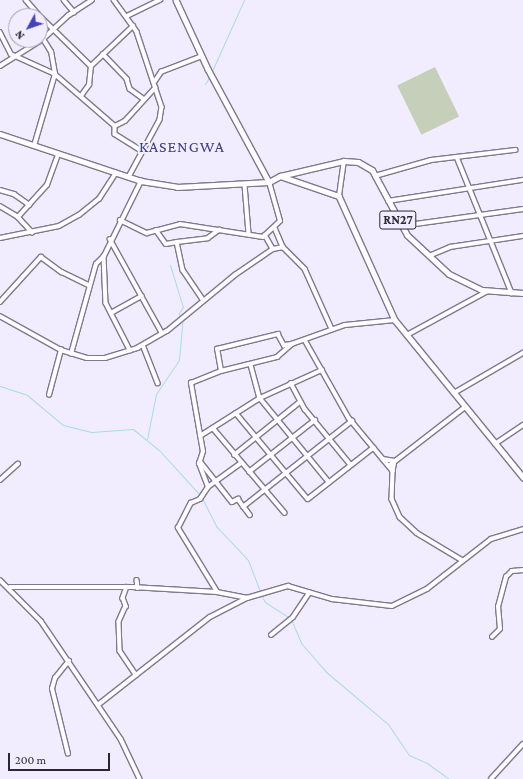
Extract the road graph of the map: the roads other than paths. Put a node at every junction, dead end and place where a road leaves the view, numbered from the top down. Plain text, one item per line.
1 (26, 0) edge
2 (64, 0) edge
3 (92, 0) edge
4 (114, 0) edge
5 (160, 0) edge
6 (176, 0) edge
7 (33, 8) edge
8 (74, 12) junction
9 (127, 16) junction
10 (48, 23) edge
11 (133, 26) junction
12 (55, 29) junction
13 (0, 32) edge
14 (48, 35) edge
15 (48, 47) edge
16 (30, 48) edge
17 (103, 54) junction
18 (202, 56) junction
19 (16, 57) junction
20 (0, 66) edge
21 (91, 66) junction
22 (55, 74) junction
23 (155, 81) junction
24 (155, 88) junction
25 (81, 96) junction
26 (144, 99) junction
27 (115, 126) junction
28 (0, 134) edge
29 (34, 146) junction
30 (515, 150) dead end
31 (142, 151) junction
32 (58, 154) junction
33 (457, 157) junction
34 (344, 161) junction
35 (116, 173) junction
36 (280, 176) junction
37 (376, 176) junction
38 (129, 177) junction
39 (522, 180) edge
40 (140, 181) junction
41 (269, 182) junction
42 (245, 185) junction
43 (470, 187) junction
44 (0, 190) edge
45 (339, 196) junction
46 (388, 201) junction
47 (30, 205) junction
48 (0, 206) edge
49 (523, 209) edge
50 (481, 214) junction
51 (18, 217) junction
52 (120, 220) junction
53 (401, 226) junction
54 (275, 228) junction
55 (156, 230) junction
56 (219, 230) junction
57 (32, 232) junction
58 (248, 234) junction
59 (265, 236) junction
60 (523, 236) edge
61 (0, 238) edge
62 (110, 239) junction
63 (491, 240) junction
64 (177, 242) junction
65 (283, 247) junction
66 (273, 249) junction
67 (104, 256) junction
68 (428, 257) junction
69 (88, 285) junction
70 (488, 291) junction
71 (512, 293) junction
72 (523, 293) edge
73 (142, 296) junction
74 (204, 301) junction
75 (0, 302) edge
76 (111, 313) junction
77 (0, 316) edge
78 (395, 320) junction
79 (332, 329) junction
80 (162, 333) junction
81 (407, 336) junction
82 (305, 340) junction
83 (292, 344) junction
84 (143, 345) junction
85 (61, 350) junction
86 (130, 350) junction
87 (523, 353) edge
88 (71, 354) junction
89 (252, 365) junction
90 (322, 370) junction
91 (221, 371) junction
92 (158, 383) dead end
93 (291, 383) junction
94 (454, 393) junction
95 (49, 395) dead end
96 (260, 398) junction
97 (300, 402) junction
98 (465, 407) junction
99 (236, 412) junction
100 (278, 420) junction
101 (315, 420) junction
102 (352, 421) junction
103 (523, 425) edge
104 (213, 428) junction
105 (200, 436) junction
106 (256, 437) junction
107 (292, 438) junction
108 (330, 438) junction
109 (495, 444) junction
110 (373, 448) junction
111 (271, 454) junction
112 (234, 455) junction
113 (308, 456) junction
114 (383, 459) junction
115 (395, 460) junction
116 (200, 461) junction
117 (241, 463) junction
118 (18, 464) dead end
119 (351, 465) junction
120 (389, 466) junction
121 (393, 471) junction
122 (249, 472) junction
123 (286, 473) junction
124 (523, 477) edge
125 (0, 480) edge
126 (214, 481) junction
127 (330, 482) junction
128 (208, 487) junction
129 (264, 490) junction
130 (243, 507) junction
131 (285, 513) dead end
132 (250, 515) dead end
133 (523, 529) edge
134 (462, 560) junction
135 (523, 570) edge
136 (0, 580) edge
137 (137, 580) dead end
138 (127, 587) junction
139 (10, 588) junction
140 (138, 588) junction
141 (217, 592) junction
142 (310, 593) junction
143 (247, 598) junction
144 (271, 635) dead end
145 (492, 637) dead end
146 (69, 660) junction
147 (136, 675) junction
148 (98, 705) junction
149 (523, 744) edge
150 (68, 754) dead end
151 (140, 779) edge
152 (491, 779) edge

1 - 7 street
2 - 8 street
3 - 8 street
4 - 9 street
5 - 9 street
6 - 18 main road
8 - 12 street
9 - 11 street
10 - 12 street
11 - 17 street
11 - 23 street
12 - 14 street
12 - 21 street
13 - 19 street
15 - 22 street
16 - 19 street
17 - 21 street
17 - 26 street
18 - 23 street
18 - 41 main road
19 - 20 street
19 - 22 street
21 - 25 street
22 - 25 street
22 - 29 street
23 - 24 street
24 - 26 street
24 - 31 street
25 - 27 street
26 - 27 street
27 - 31 street
28 - 29 main road, RN27
29 - 32 main road, RN27
30 - 33 street
31 - 38 street
32 - 35 main road, RN27
32 - 47 street
33 - 37 street
33 - 43 street
34 - 36 main road, RN27
34 - 37 main road, RN27
34 - 45 street
35 - 38 main road, RN27
35 - 57 street
36 - 41 main road, RN27
36 - 45 main road
37 - 46 main road, RN27
38 - 40 main road, RN27
39 - 43 street
40 - 42 main road, RN27
40 - 52 street
41 - 42 main road, RN27
41 - 54 street
42 - 58 street
43 - 46 street
43 - 50 street
44 - 47 street
45 - 78 main road
46 - 53 main road, RN27
47 - 51 street
48 - 51 street
49 - 50 street
50 - 53 street
50 - 63 street
51 - 57 street
52 - 55 street
52 - 62 street
53 - 68 main road, RN27
54 - 59 street
54 - 65 street
55 - 56 street
55 - 64 street
56 - 58 street
56 - 64 street
57 - 61 street
58 - 59 street
59 - 66 street
60 - 63 street
62 - 67 street
62 - 73 street
63 - 68 street
63 - 71 street
64 - 74 street
65 - 66 street
65 - 79 street
66 - 74 street
67 - 69 street
67 - 76 street
68 - 70 main road, RN27
69 - 75 street
69 - 88 street
70 - 71 main road, RN27
70 - 81 street
71 - 72 main road, RN27
73 - 76 street
73 - 80 street
74 - 80 street
76 - 86 street
77 - 85 street
78 - 79 street
78 - 81 main road
79 - 82 street
80 - 84 street
81 - 94 main road
82 - 83 street
82 - 90 street
83 - 89 street
83 - 91 street
84 - 86 street
84 - 92 street
85 - 88 street
85 - 95 street
86 - 88 street
87 - 94 street
89 - 91 street
89 - 96 street
90 - 93 street
90 - 102 street
91 - 105 street
93 - 96 street
93 - 97 street
94 - 98 main road
96 - 99 street
96 - 100 street
97 - 100 street
97 - 101 street
98 - 109 main road
98 - 115 street
99 - 104 street
99 - 106 street
100 - 106 street
100 - 107 street
101 - 107 street
101 - 108 street
102 - 108 street
102 - 110 street
103 - 109 street
104 - 105 street
104 - 112 street
105 - 116 street
106 - 111 street
106 - 112 street
107 - 111 street
107 - 113 street
108 - 113 street
108 - 119 street
109 - 124 main road
110 - 114 street
110 - 119 street
111 - 122 street
111 - 123 street
112 - 117 street
113 - 123 street
113 - 127 street
114 - 115 street
114 - 120 street
115 - 120 street
115 - 121 street
116 - 126 street
116 - 128 street
117 - 122 street
117 - 126 street
118 - 125 street
119 - 127 street
120 - 121 street
121 - 134 street
122 - 129 street
123 - 127 street
123 - 129 street
126 - 128 street
126 - 130 street
128 - 141 street
129 - 130 street
129 - 131 street
130 - 132 street
133 - 134 street
134 - 142 street
135 - 145 street
136 - 139 street
137 - 140 street
138 - 139 street
138 - 140 street
138 - 147 street
139 - 146 street
140 - 141 street
141 - 143 street
142 - 143 street
142 - 144 street
143 - 147 street
146 - 148 street
146 - 150 street
147 - 148 street
148 - 151 street
149 - 152 street

